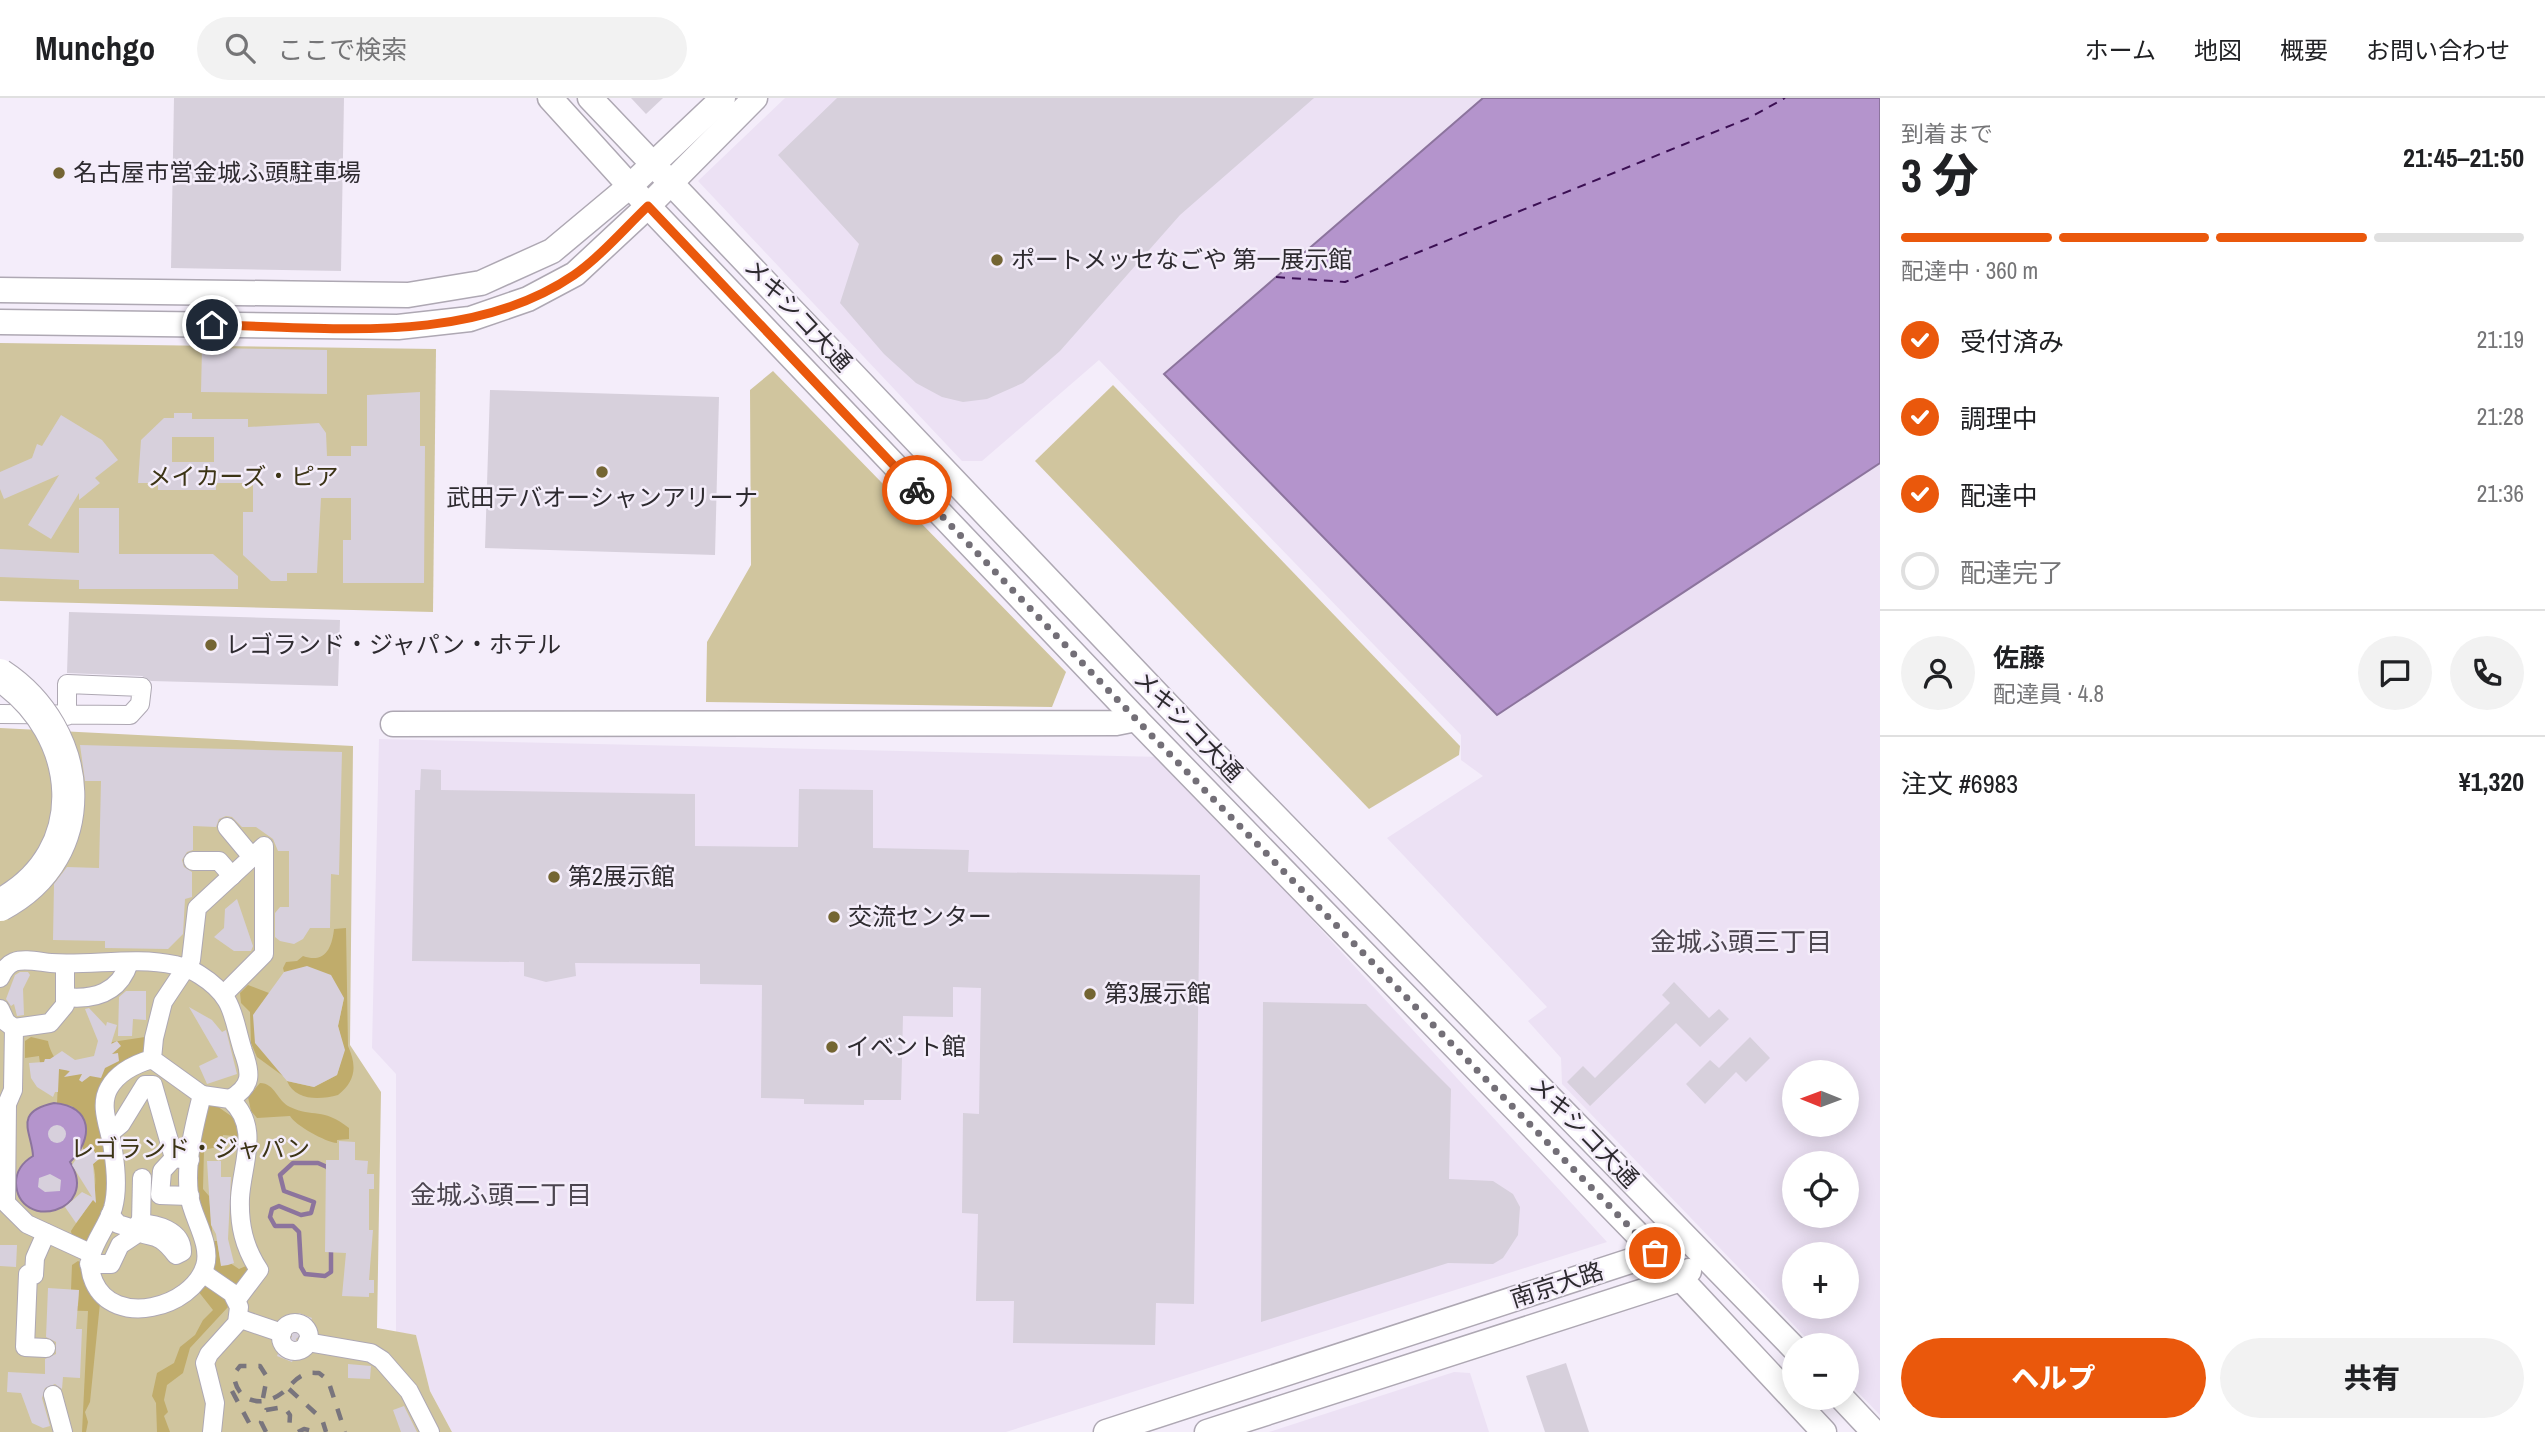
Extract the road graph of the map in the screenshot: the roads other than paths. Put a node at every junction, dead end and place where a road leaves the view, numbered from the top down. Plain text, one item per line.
1 (550, 98) edge
2 (590, 98) edge
3 (723, 98) edge
4 (755, 98) edge
5 (653, 164) junction
6 (669, 184) junction
7 (631, 185) junction
8 (648, 206) junction
9 (0, 290) edge
10 (0, 321) edge
11 (0, 675) edge
12 (0, 701) edge
13 (0, 714) edge
14 (67, 716) dead end
15 (1136, 719) junction
16 (393, 724) dead end
17 (227, 827) dead end
18 (252, 857) junction
19 (193, 861) dead end
20 (232, 876) junction
21 (0, 884) edge
22 (0, 905) edge
23 (129, 963) junction
24 (65, 964) junction
25 (186, 969) junction
26 (0, 978) edge
27 (224, 995) junction
28 (65, 997) junction
29 (0, 1009) edge
30 (14, 1028) junction
31 (152, 1059) junction
32 (202, 1095) junction
33 (230, 1099) junction
34 (131, 1109) junction
35 (161, 1113) junction
36 (110, 1133) junction
37 (182, 1159) junction
38 (190, 1196) junction
39 (113, 1199) junction
40 (138, 1228) junction
41 (102, 1231) junction
42 (46, 1233) junction
43 (121, 1244) junction
44 (1655, 1253) junction
45 (1704, 1255) junction
46 (90, 1258) junction
47 (203, 1273) junction
48 (1681, 1279) junction
49 (237, 1300) junction
50 (238, 1318) junction
51 (1782, 1336) edge
52 (46, 1348) dead end
53 (53, 1395) dead end
54 (1853, 1410) edge
55 (63, 1432) edge
56 (212, 1432) edge
57 (430, 1432) edge
58 (1106, 1432) edge
59 (1207, 1432) edge
60 (1824, 1432) edge
61 (1874, 1432) edge

1 - 7 street, メキシコ大通
2 - 5 street, メキシコ大通
3 - 5 street
4 - 6 street
5 - 6 street, メキシコ大通
5 - 7 street
6 - 8 street
6 - 45 street, メキシコ大通
7 - 8 street, メキシコ大通
7 - 9 street
8 - 10 street
8 - 15 street, メキシコ大通
11 - 22 highway, bridge
12 - 21 highway
13 - 14 street
15 - 16 street
15 - 44 street, メキシコ大通
17 - 18 street
18 - 20 street
18 - 27 street
19 - 20 street
20 - 25 street
23 - 24 street
23 - 25 street
23 - 28 street
24 - 26 street
24 - 28 street
25 - 27 street
25 - 31 street
27 - 33 street
28 - 30 street
29 - 30 street
30 - 42 street
31 - 32 street
31 - 36 street
32 - 33 street
32 - 37 street
33 - 49 street
34 - 35 street
34 - 35 street
34 - 36 street
35 - 37 street
36 - 39 street
37 - 38 street
37 - 38 street
38 - 47 street
39 - 40 street
39 - 40 street
39 - 41 street
40 - 43 street
41 - 43 street
41 - 46 street
42 - 46 street
42 - 52 street
43 - 46 street
44 - 45 street, 南京大路
44 - 48 street, メキシコ大通
44 - 58 street, 南京大路
45 - 48 street, 南京大路
45 - 51 street, メキシコ大通
46 - 47 street
47 - 49 street
48 - 59 street, 南京大路
48 - 60 street, メキシコ大通
49 - 50 street
50 - 56 street
50 - 57 street
53 - 55 street
54 - 61 street

